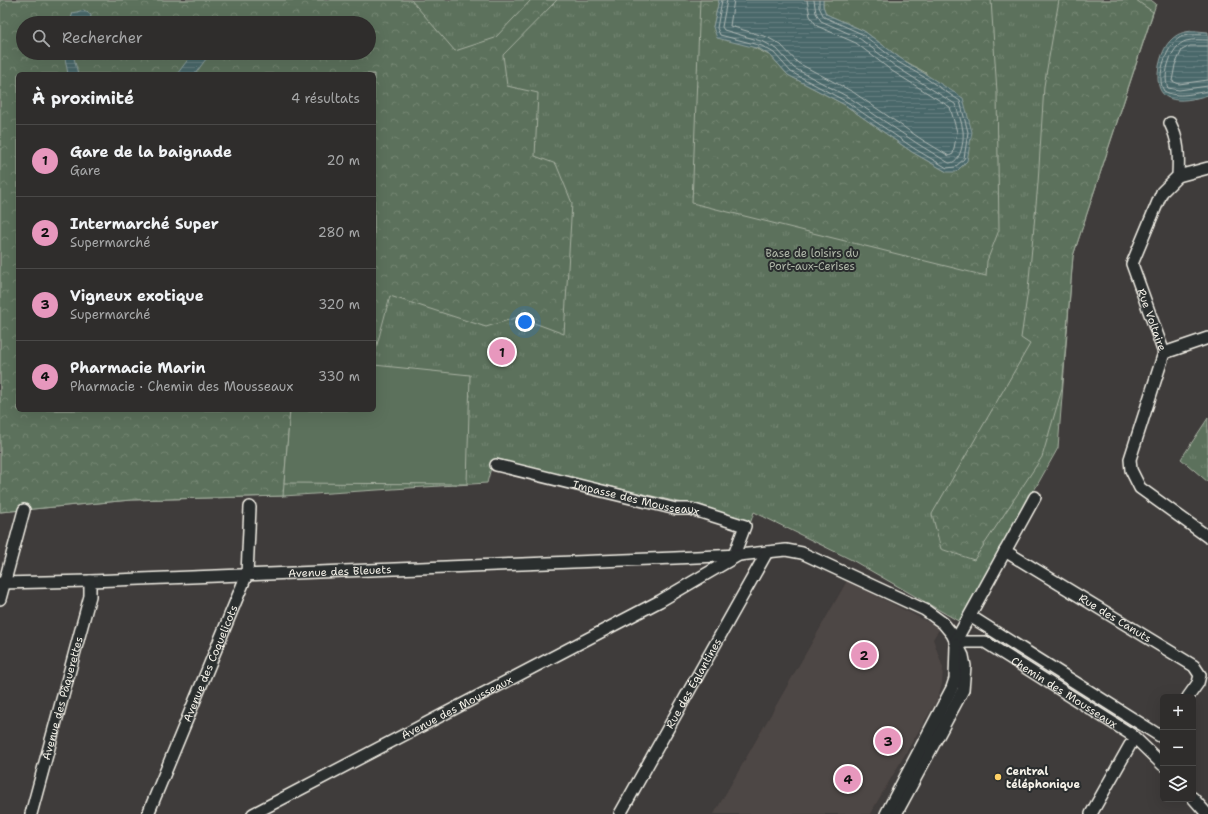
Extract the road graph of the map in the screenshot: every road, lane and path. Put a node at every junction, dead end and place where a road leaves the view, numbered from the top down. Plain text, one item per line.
1 (1170, 123) dead end
2 (1207, 169) edge
3 (1178, 176) junction
4 (1208, 338) edge
5 (1164, 352) junction
6 (496, 465) dead end
7 (1035, 497) dead end
8 (250, 507) dead end
9 (24, 510) dead end
10 (1208, 537) edge
11 (1005, 551) junction
12 (767, 552) junction
13 (737, 555) junction
14 (247, 574) junction
15 (90, 581) junction
16 (2, 582) edge
17 (0, 599) edge
18 (970, 616) junction
19 (956, 642) junction
20 (1190, 694) edge
21 (1160, 733) edge
22 (1160, 737) edge
23 (1130, 745) dead end
24 (1150, 750) junction
25 (1160, 762) edge
26 (1196, 801) edge
27 (31, 814) edge
28 (148, 814) edge
29 (253, 814) edge
30 (620, 814) edge
31 (886, 814) edge
32 (896, 814) edge
33 (1091, 814) edge
34 (1207, 814) edge

1 - 3 street
2 - 3 street
3 - 5 street, Rue Voltaire
4 - 5 street
5 - 10 street, Rue Voltaire
6 - 13 street, Impasse des Mousseaux
7 - 11 street
8 - 14 street, Avenue des Coquelicots
9 - 16 street
11 - 18 street
11 - 20 street, Rue des Canuts
12 - 13 street, Avenue des Bleuets
12 - 19 street
12 - 30 street, Rue des Églantines
13 - 14 street, Avenue des Bleuets
13 - 29 street, Avenue des Mousseaux
14 - 15 street, Avenue des Bleuets
14 - 28 street, Avenue des Coquelicots
15 - 16 street, Avenue des Bleuets
15 - 27 street, Avenue des Pâquerettes
16 - 17 street
18 - 19 street
18 - 21 street, Chemin des Mousseaux
19 - 24 street, Chemin des Mousseaux
19 - 31 street
19 - 32 street
22 - 24 street
23 - 33 street
24 - 25 street, Chemin des Mousseaux
26 - 34 street

